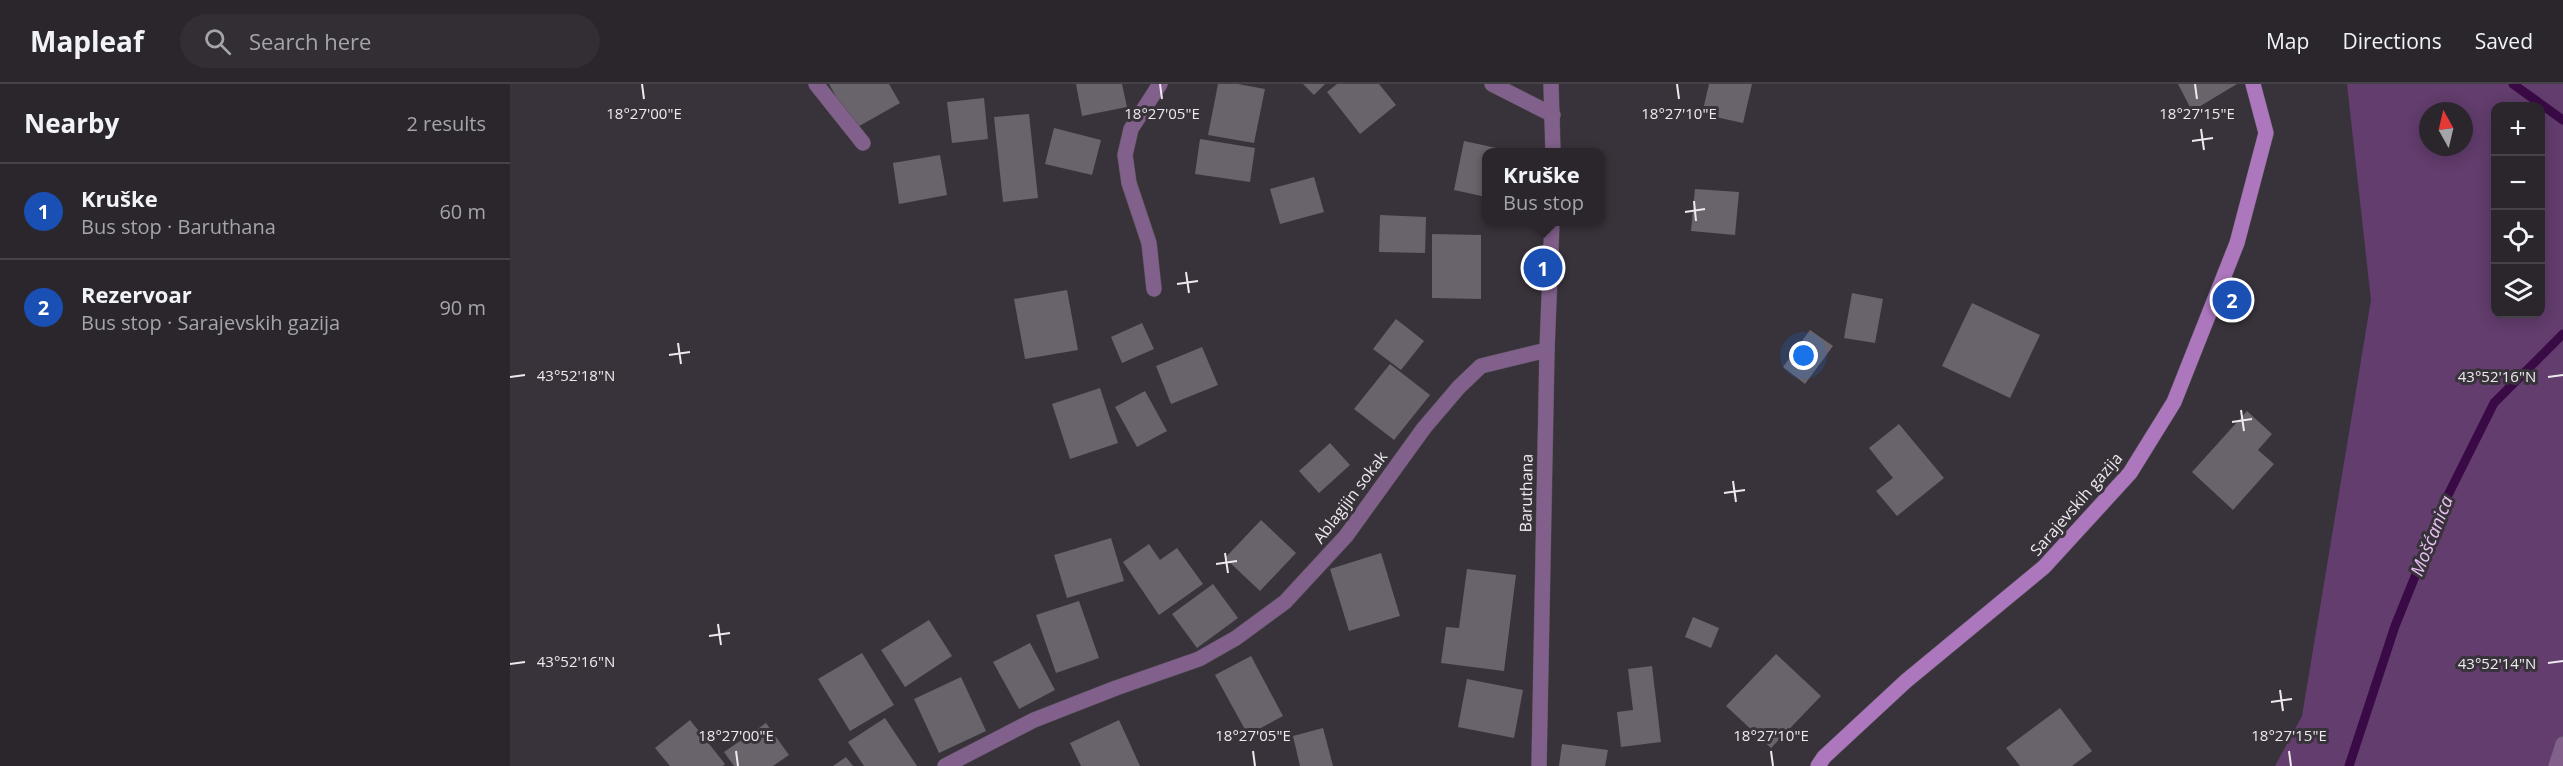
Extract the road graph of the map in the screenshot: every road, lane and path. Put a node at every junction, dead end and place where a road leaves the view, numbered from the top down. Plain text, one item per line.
1 (816, 84) edge
2 (1160, 84) edge
3 (1492, 84) edge
4 (1551, 84) edge
5 (2253, 84) edge
6 (1553, 115) junction
7 (863, 143) dead end
8 (1553, 148) edge
9 (1552, 226) edge
10 (1154, 289) dead end
11 (1546, 350) junction
12 (2563, 744) edge
13 (945, 766) edge
14 (1539, 766) edge
15 (1818, 766) edge
16 (2556, 766) edge

1 - 7 street
2 - 10 street
3 - 6 street
4 - 6 street
5 - 15 main road, Sarajevskih gazija
6 - 8 street
9 - 11 street, Baruthana
11 - 13 street, Ablagijin sokak
11 - 14 street, Baruthana
12 - 16 street

